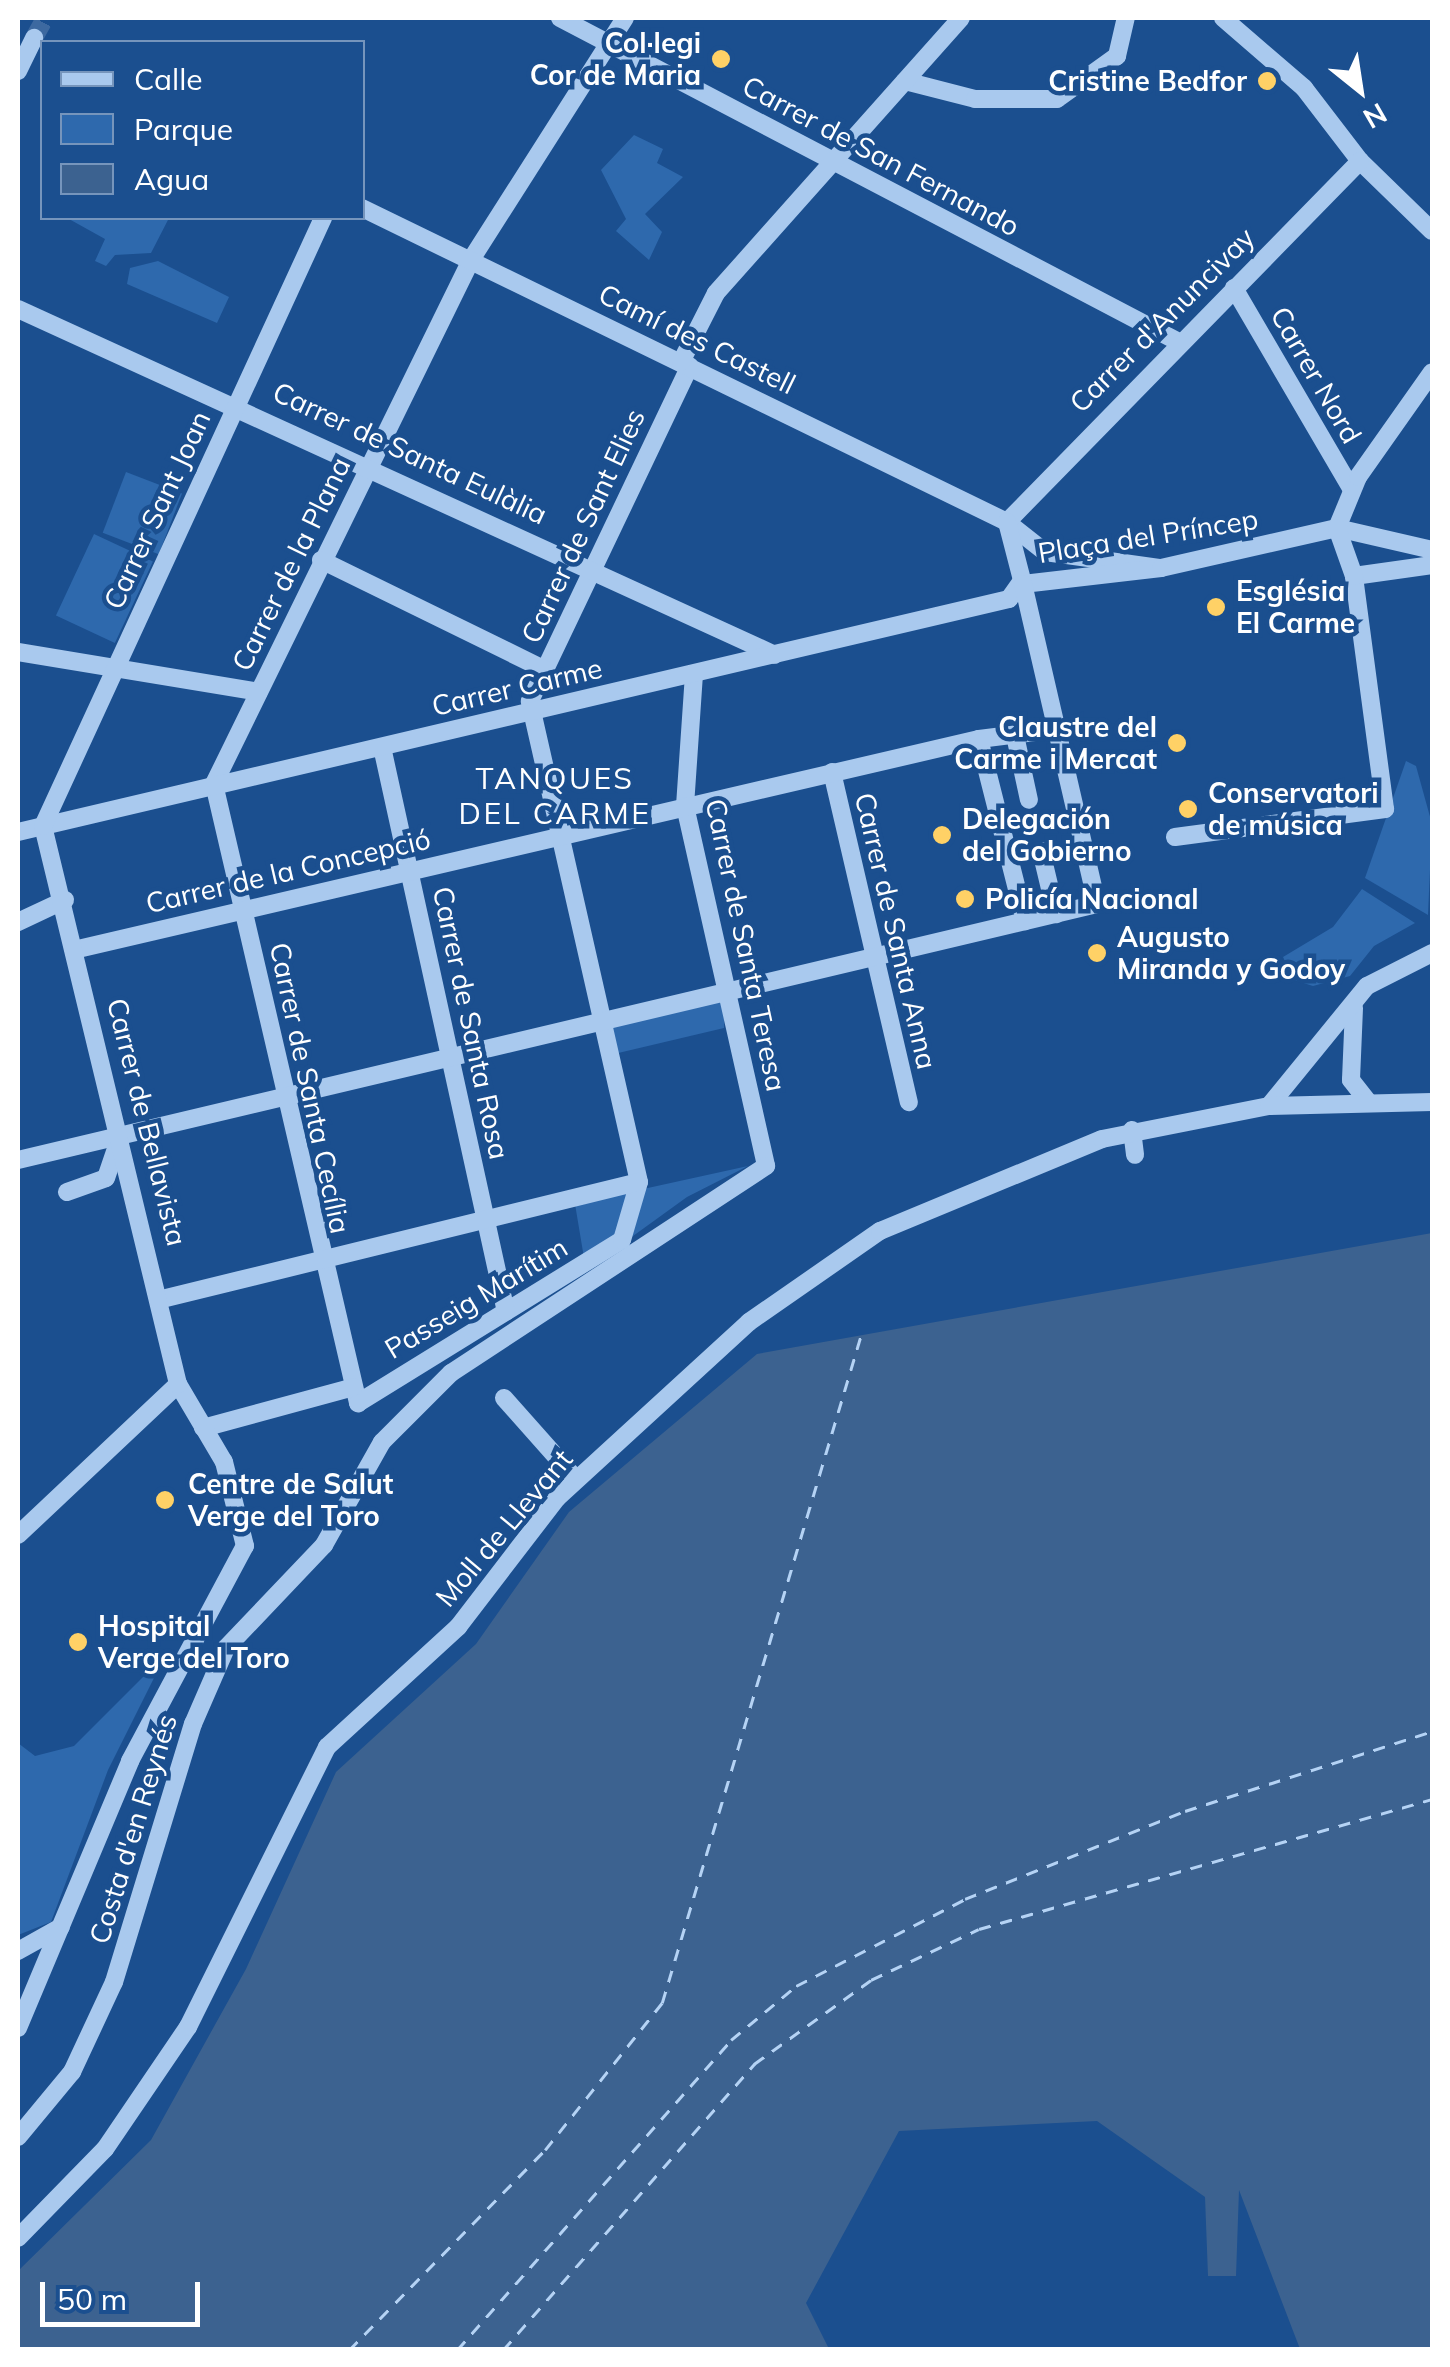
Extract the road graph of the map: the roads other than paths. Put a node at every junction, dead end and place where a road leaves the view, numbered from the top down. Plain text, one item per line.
1 (560, 18) edge
2 (624, 18) edge
3 (960, 18) edge
4 (1126, 18) edge
5 (1222, 18) edge
6 (608, 44) junction
7 (31, 45) edge
8 (18, 71) edge
9 (905, 81) junction
10 (831, 161) junction
11 (1360, 161) junction
12 (365, 209) edge
13 (321, 220) edge
14 (1432, 231) edge
15 (471, 260) junction
16 (1234, 288) junction
17 (18, 309) edge
18 (1179, 342) junction
19 (686, 364) junction
20 (1432, 372) edge
21 (236, 402) junction
22 (371, 463) junction
23 (1352, 490) junction
24 (1007, 522) junction
25 (1337, 528) junction
26 (1432, 550) edge
27 (1046, 552) junction
28 (321, 560) junction
29 (1432, 565) edge
30 (1161, 568) junction
31 (592, 569) junction
32 (1354, 576) junction
33 (1022, 583) junction
34 (18, 652) edge
35 (774, 655) junction
36 (115, 667) junction
37 (546, 670) junction
38 (694, 674) junction
39 (258, 692) junction
40 (531, 711) junction
41 (1058, 730) junction
42 (979, 739) junction
43 (1016, 740) junction
44 (382, 747) junction
45 (832, 772) junction
46 (214, 784) junction
47 (1029, 800) dead end
48 (685, 806) junction
49 (43, 826) junction
50 (18, 832) edge
51 (561, 835) junction
52 (1175, 838) dead end
53 (1041, 852) dead end
54 (409, 871) junction
55 (65, 900) junction
56 (243, 910) junction
57 (1056, 914) junction
58 (18, 922) edge
59 (1019, 922) junction
60 (78, 949) junction
61 (1432, 953) edge
62 (874, 955) junction
63 (724, 989) junction
64 (1354, 1008) junction
65 (602, 1019) junction
66 (450, 1055) junction
67 (283, 1093) junction
68 (909, 1102) dead end
69 (1369, 1102) junction
70 (1432, 1102) edge
71 (1269, 1106) junction
72 (1132, 1130) junction
73 (122, 1134) junction
74 (1135, 1155) dead end
75 (18, 1160) edge
76 (772, 1169) joint
77 (640, 1182) junction
78 (67, 1192) dead end
79 (486, 1222) junction
80 (320, 1259) junction
81 (162, 1299) junction
82 (506, 1312) junction
83 (178, 1384) junction
84 (356, 1395) junction
85 (504, 1398) dead end
86 (203, 1428) junction
87 (576, 1479) junction
88 (18, 1535) edge
89 (61, 1927) junction
90 (18, 1952) edge
91 (18, 2028) edge
92 (18, 2136) edge
93 (18, 2238) edge

1 - 6 street, Carrer de San Fernando
2 - 6 street, Carrer de la Plana
3 - 9 street, Carrer de Sant Elies
4 - 9 street
5 - 11 street
6 - 10 street, Carrer de San Fernando
6 - 15 street, Carrer de la Plana
7 - 8 street
9 - 10 street, Carrer de Sant Elies
10 - 18 street, Carrer de San Fernando
10 - 19 street, Carrer de Sant Elies
11 - 14 street
11 - 16 street, Carrer d'Anuncivay
12 - 15 street, Camí des Castell
13 - 21 street, Carrer Sant Joan
15 - 19 street, Camí des Castell
15 - 22 street, Carrer de la Plana
16 - 18 street, Carrer d'Anuncivay
16 - 23 street, Carrer Nord
17 - 21 street, Carrer de Santa Eulàlia
18 - 24 street, Carrer d'Anuncivay
19 - 24 street, Camí des Castell
19 - 31 street, Carrer de Sant Elies
20 - 23 street
21 - 22 street, Carrer de Santa Eulàlia
21 - 36 street, Carrer Sant Joan
22 - 28 street, Carrer de la Plana
22 - 31 street, Carrer de Santa Eulàlia
23 - 25 street
24 - 27 street, Camí des Castell
24 - 33 street, Plaça del Príncep
25 - 26 street
25 - 30 street, Plaça del Príncep
25 - 32 street
27 - 30 street
27 - 33 street
28 - 37 street
28 - 39 street, Carrer de la Plana
29 - 32 street
30 - 33 street, Plaça del Príncep
31 - 35 street, Carrer de Santa Eulàlia
31 - 37 street, Carrer de Sant Elies
32 - 52 street
33 - 35 street, Carrer Carme
33 - 41 street
34 - 36 street
35 - 38 street, Carrer Carme
36 - 39 street
36 - 49 street, Carrer Sant Joan
37 - 40 street, Carrer de Sant Elies
38 - 40 street, Carrer Carme
38 - 48 street, Carrer de Santa Teresa
39 - 46 street, Carrer de la Plana
40 - 44 street, Carrer Carme
40 - 51 street
41 - 43 street, Carrer de la Concepció
41 - 57 street
42 - 43 street, Carrer de la Concepció
42 - 45 street, Carrer de la Concepció
42 - 59 street
43 - 47 street
44 - 46 street, Carrer Carme
44 - 54 street, Carrer de Santa Rosa
45 - 48 street, Carrer de la Concepció
45 - 62 street, Carrer de Santa Anna
46 - 49 street, Carrer Carme
46 - 56 street, Carrer de Santa Cecília
48 - 51 street, Carrer de la Concepció
48 - 63 street, Carrer de Santa Teresa
49 - 50 street, Carrer Carme
49 - 55 street, Carrer de Bellavista
51 - 54 street, Carrer de la Concepció
51 - 65 street
53 - 57 street
54 - 56 street, Carrer de la Concepció
54 - 66 street, Carrer de Santa Rosa
55 - 58 street
55 - 60 street, Carrer de Bellavista
56 - 60 street, Carrer de la Concepció
56 - 67 street, Carrer de Santa Cecília
57 - 59 street
59 - 62 street
60 - 73 street, Carrer de Bellavista
61 - 64 street
62 - 63 street
62 - 68 street, Carrer de Santa Anna
63 - 65 street
63 - 76 street, Carrer de Santa Teresa
64 - 69 street
64 - 71 street
65 - 66 street
65 - 77 street
66 - 67 street
66 - 79 street, Carrer de Santa Rosa
67 - 73 street
67 - 80 street, Carrer de Santa Cecília
69 - 70 street, Moll de Llevant
69 - 71 street, Moll de Llevant
71 - 72 street, Moll de Llevant
72 - 74 street
72 - 87 street, Moll de Llevant
73 - 75 street
73 - 78 street
73 - 81 street, Carrer de Bellavista
76 - 92 street, Costa d'en Reynés
77 - 79 street
77 - 82 street, Passeig Marítim
79 - 80 street
79 - 82 street, Carrer de Santa Rosa
80 - 81 street
80 - 84 street, Carrer de Santa Cecília
81 - 83 street, Carrer de Bellavista
82 - 84 street, Passeig Marítim
83 - 86 street, Carrer de Bellavista
83 - 88 street
84 - 86 street, Passeig Marítim
85 - 87 street
86 - 89 street
87 - 93 street, Moll de Llevant
89 - 90 street
89 - 91 street

